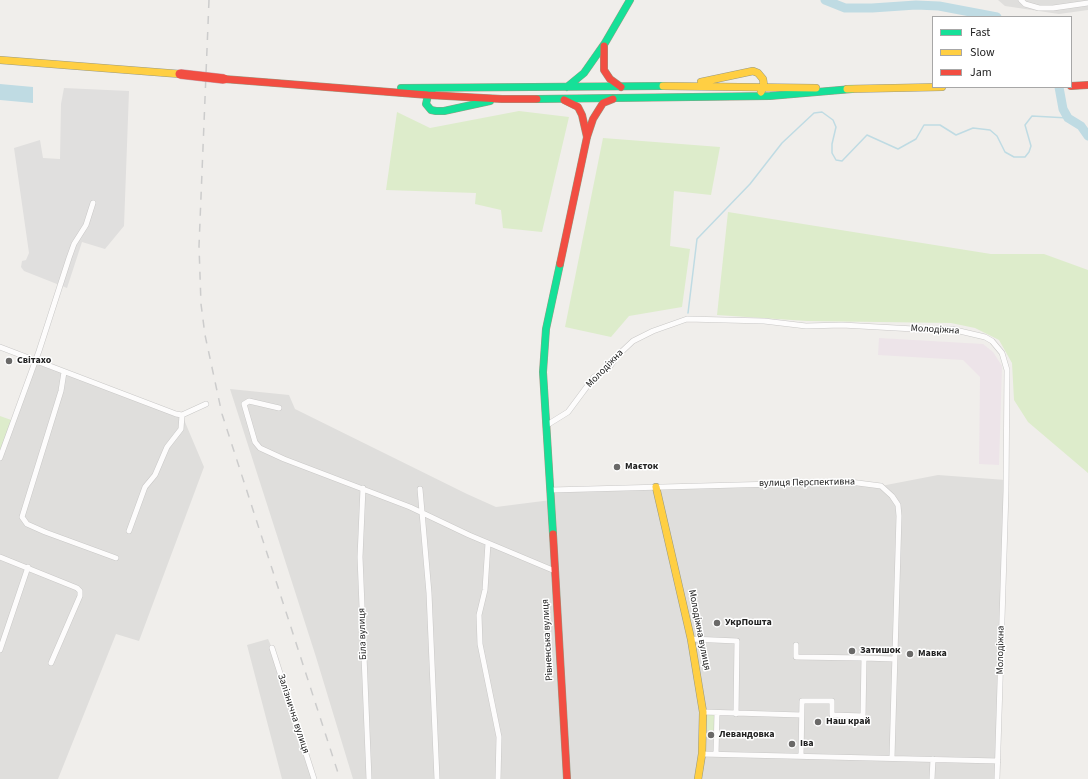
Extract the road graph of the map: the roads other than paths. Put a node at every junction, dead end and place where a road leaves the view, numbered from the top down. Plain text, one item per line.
1 (630, 0) edge
2 (1021, 0) edge
3 (1088, 3) edge
4 (605, 43) junction
5 (0, 60) edge
6 (1073, 85) edge
7 (1088, 85) edge
8 (686, 86) junction
9 (621, 87) junction
10 (763, 87) junction
11 (932, 87) edge
12 (343, 88) junction
13 (442, 88) junction
14 (567, 88) junction
15 (852, 89) junction
16 (428, 95) junction
17 (629, 97) junction
18 (759, 97) junction
19 (502, 98) junction
20 (557, 98) junction
21 (587, 136) junction
22 (93, 203) dead end
23 (0, 347) edge
24 (35, 362) junction
25 (64, 372) junction
26 (206, 404) dead end
27 (279, 408) dead end
28 (182, 415) junction
29 (547, 424) junction
30 (0, 458) edge
31 (656, 487) junction
32 (363, 488) junction
33 (420, 489) dead end
34 (551, 495) junction
35 (422, 512) junction
36 (129, 531) dead end
37 (488, 543) junction
38 (0, 557) edge
39 (116, 558) dead end
40 (28, 567) junction
41 (555, 571) junction
42 (691, 639) junction
43 (796, 645) dead end
44 (272, 648) dead end
45 (0, 650) edge
46 (864, 658) junction
47 (894, 659) junction
48 (51, 663) dead end
49 (703, 712) junction
50 (717, 713) junction
51 (736, 714) junction
52 (801, 715) junction
53 (702, 754) junction
54 (716, 754) junction
55 (801, 756) junction
56 (892, 757) junction
57 (933, 759) junction
58 (998, 761) junction
59 (314, 779) edge
60 (369, 779) edge
61 (437, 779) edge
62 (498, 779) edge
63 (567, 779) edge
64 (698, 779) edge
65 (932, 779) edge
66 (997, 779) edge

1 - 4 main road
2 - 3 street
4 - 9 main road
4 - 14 main road
5 - 12 main road, bridge
6 - 7 main road
8 - 9 main road
8 - 10 main road
8 - 10 main road
9 - 14 main road
10 - 15 main road
10 - 18 main road
11 - 15 main road
12 - 13 main road
12 - 16 main road
13 - 14 main road
13 - 16 main road
15 - 18 main road
16 - 19 main road
16 - 19 main road
17 - 18 main road
17 - 20 main road
17 - 21 main road, Рівненська вулиця
19 - 20 main road
20 - 21 main road
21 - 29 main road, Рівненська вулиця
22 - 24 street
23 - 24 street
24 - 25 street
24 - 30 street
25 - 28 street
25 - 39 street
26 - 28 street
27 - 32 street
28 - 36 street
29 - 34 main road, Рівненська вулиця
29 - 58 street, Молодіжна
31 - 34 street, вулиця Перспективна
31 - 42 main road, Молодіжна вулиця
31 - 47 street, вулиця Перспективна
32 - 35 street
32 - 60 street, Біла вулиця
33 - 35 street
34 - 41 main road, Рівненська вулиця
35 - 37 street
35 - 61 street
37 - 41 street
37 - 62 street
38 - 40 street
40 - 45 street
40 - 48 street
41 - 63 main road, Рівненська вулиця
42 - 49 main road, Молодіжна вулиця
42 - 51 street
43 - 46 street
44 - 59 street, Залізнична вулиця
46 - 47 street
46 - 52 street
47 - 56 street, вулиця Перспективна
49 - 50 street
49 - 53 main road, Молодіжна вулиця
50 - 51 street
50 - 54 street
51 - 52 street
52 - 55 street
53 - 54 street
53 - 64 main road, Молодіжна вулиця
54 - 55 street
55 - 56 street
56 - 57 street
57 - 58 street
57 - 65 street
58 - 66 street, Молодіжна

